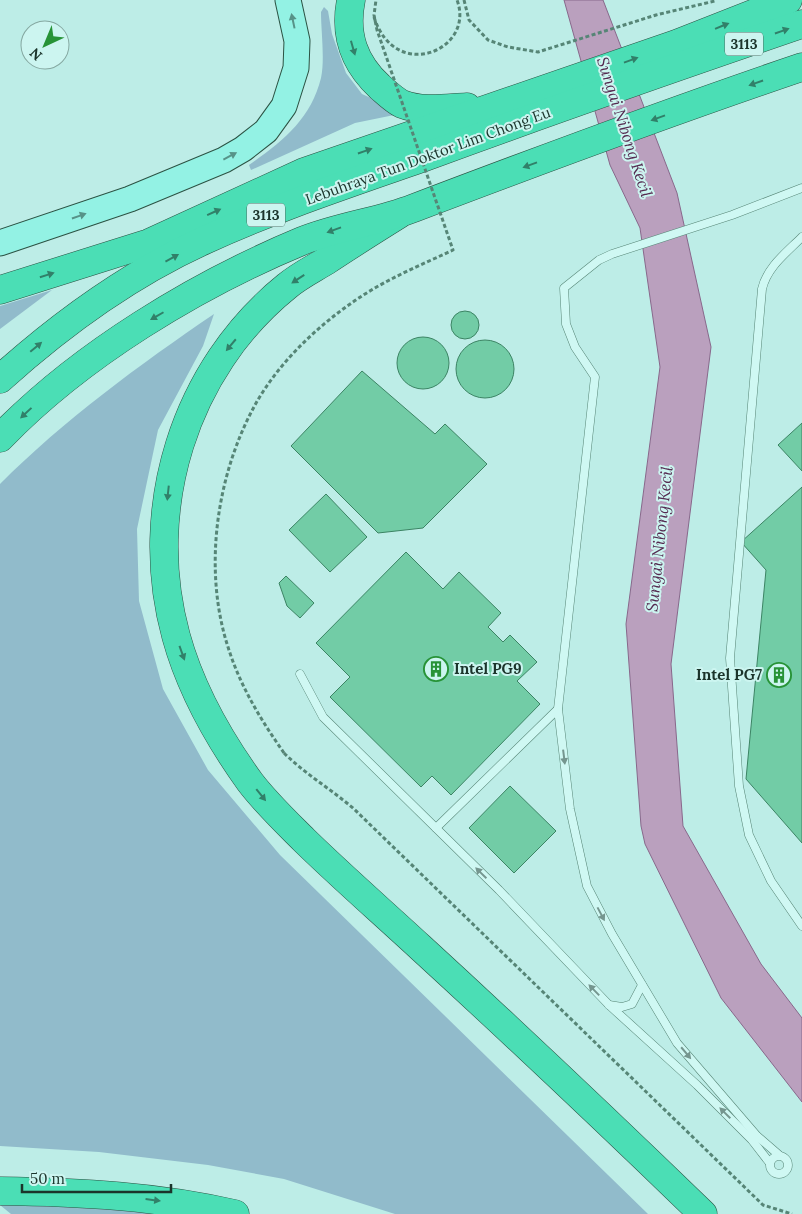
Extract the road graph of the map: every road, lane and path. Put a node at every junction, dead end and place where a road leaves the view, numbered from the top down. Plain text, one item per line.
1 (288, 0) edge
2 (351, 0) edge
3 (375, 0) edge
4 (458, 0) edge
5 (464, 0) edge
6 (719, 0) edge
7 (788, 0) edge
8 (802, 24) edge
9 (681, 54) junction
10 (802, 67) edge
11 (556, 98) junction
12 (502, 105) junction
13 (802, 188) edge
14 (398, 214) junction
15 (802, 237) edge
16 (0, 243) edge
17 (0, 290) edge
18 (0, 379) edge
19 (0, 438) edge
20 (300, 674) dead end
21 (558, 709) junction
22 (436, 828) junction
23 (802, 926) edge
24 (642, 985) junction
25 (609, 1006) junction
26 (779, 1156) junction
27 (769, 1162) junction
28 (0, 1190) edge
29 (235, 1214) edge
30 (703, 1214) edge
31 (792, 1214) edge

16 -> 1 main road
2 -> 12 highway
3 - 4 path
3 - 31 path, bridge
5 - 6 path
9 -> 7 highway
9 -> 8 highway, Lebuhraya Tun Doktor Lim Chong Eu / 3113
11 -> 9 highway, Lebuhraya Tun Doktor Lim Chong Eu / 3113
10 -> 14 highway, 3113
11 - 12 highway
18 -> 11 highway, Lebuhraya Tun Doktor Lim Chong Eu / 3113
17 -> 12 highway
13 - 21 lane
14 -> 19 highway, 3113
14 -> 30 highway
15 - 23 lane
20 - 22 lane
21 - 22 lane
21 -> 24 lane
25 -> 22 lane
24 - 25 lane
24 -> 26 lane
27 -> 25 lane
26 - 27 lane
26 - 27 lane
28 -> 29 highway

